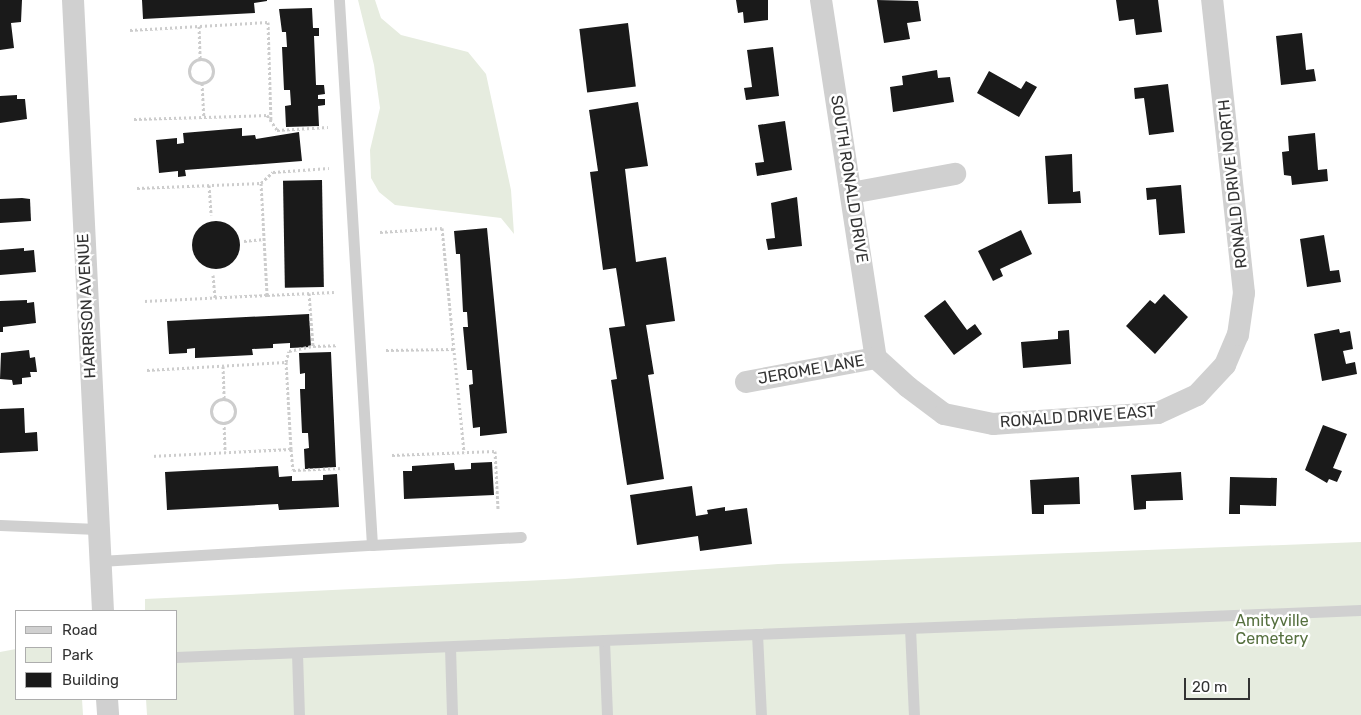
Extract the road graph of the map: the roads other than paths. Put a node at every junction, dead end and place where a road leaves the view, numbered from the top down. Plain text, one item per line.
1 (73, 0) edge
2 (339, 0) edge
3 (821, 0) edge
4 (1212, 0) edge
5 (955, 174) dead end
6 (851, 192) junction
7 (876, 358) junction
8 (1225, 365) joint
9 (746, 382) dead end
10 (0, 525) edge
11 (97, 529) junction
12 (521, 537) dead end
13 (372, 545) junction
14 (100, 561) junction
15 (103, 610) edge
16 (1361, 610) edge
17 (910, 628) junction
18 (758, 634) junction
19 (604, 640) junction
20 (450, 647) junction
21 (297, 653) junction
22 (178, 657) edge
23 (108, 700) edge
24 (108, 715) edge
25 (299, 715) edge
26 (452, 715) edge
27 (607, 715) edge
28 (761, 715) edge
29 (914, 715) edge

1 - 11 street, HARRISON AVENUE
2 - 13 lane
3 - 6 street, SOUTH RONALD DRIVE
4 - 8 street, RONALD DRIVE NORTH
5 - 6 street
6 - 7 street, SOUTH RONALD DRIVE
7 - 8 street, RONALD DRIVE EAST
7 - 9 street, JEROME LANE
10 - 11 lane
11 - 14 street, HARRISON AVENUE
12 - 13 lane
13 - 14 lane
14 - 15 street, HARRISON AVENUE
16 - 17 lane
17 - 18 lane
17 - 29 lane
18 - 19 lane
18 - 28 lane
19 - 20 lane
19 - 27 lane
20 - 21 lane
20 - 26 lane
21 - 22 lane
21 - 25 lane
23 - 24 street

